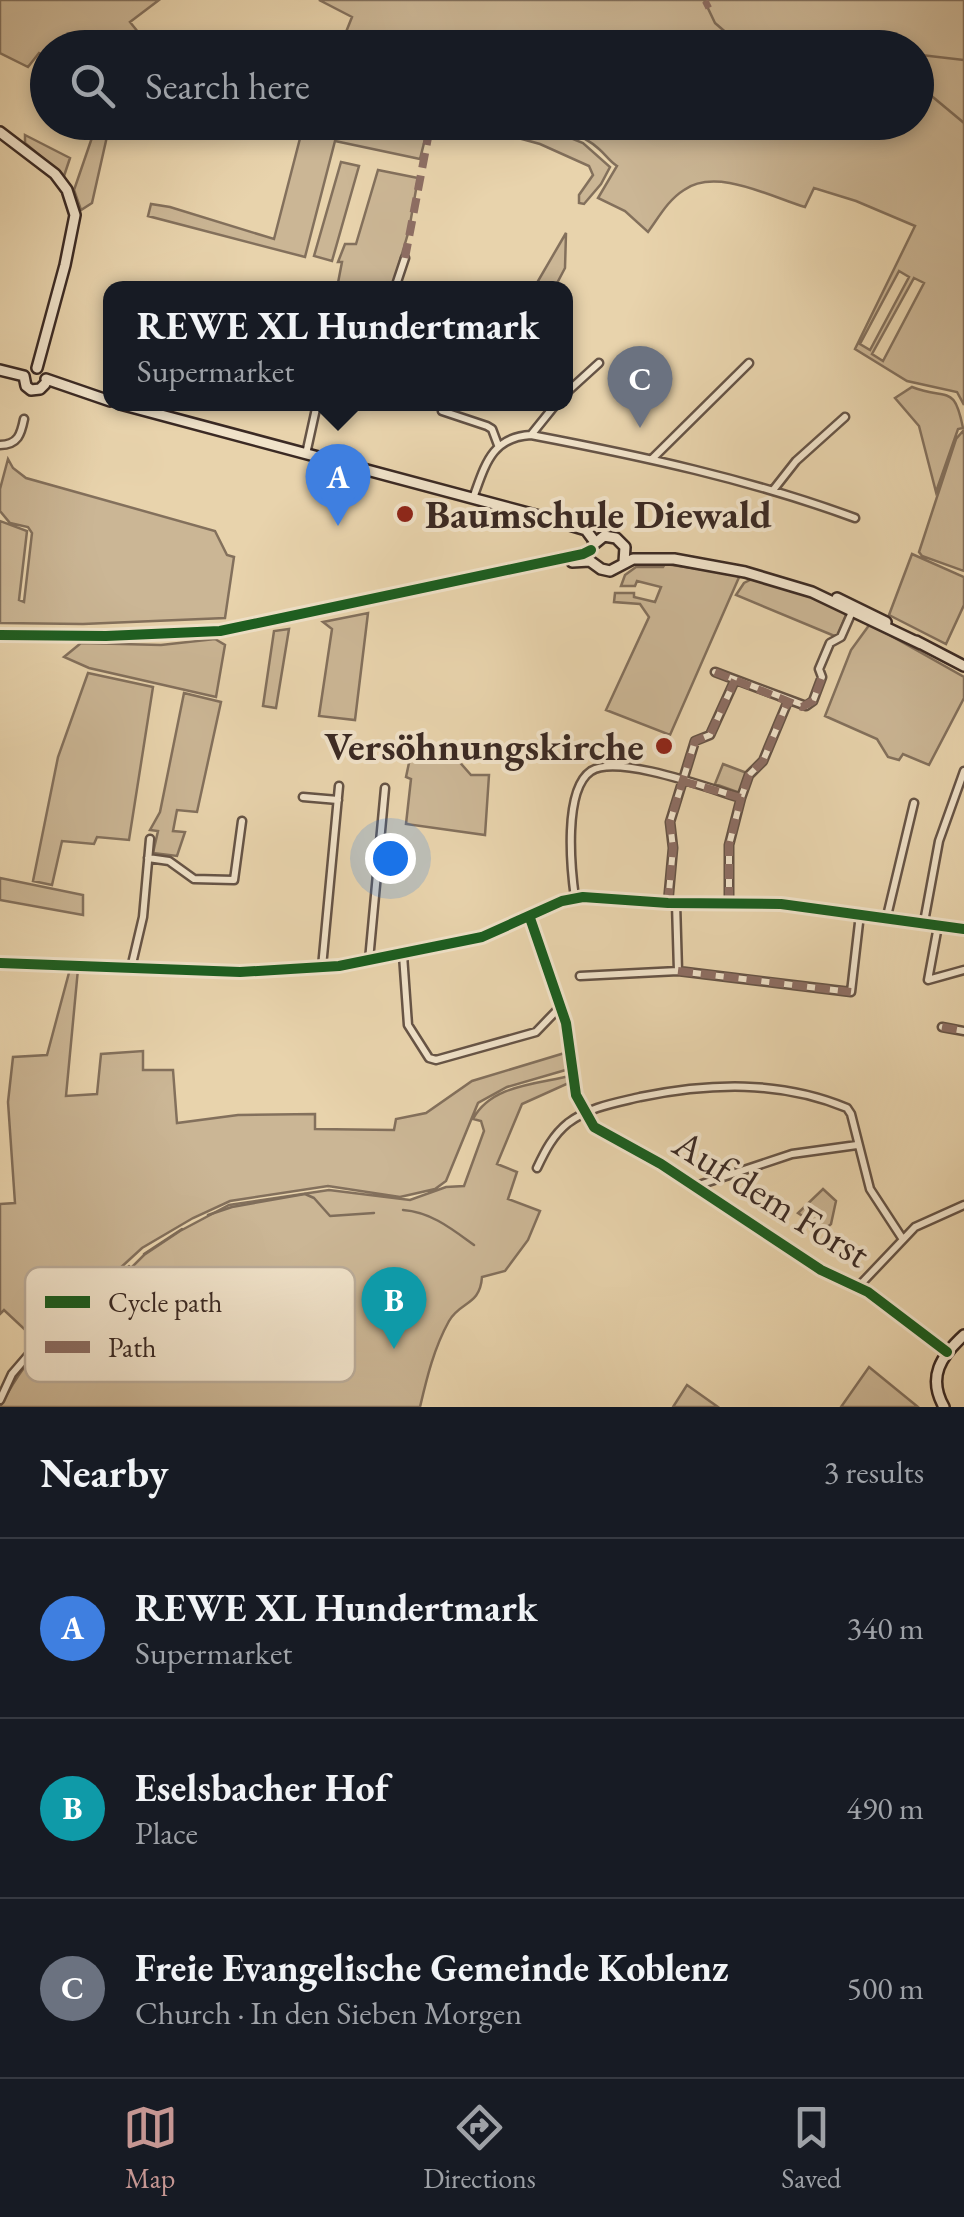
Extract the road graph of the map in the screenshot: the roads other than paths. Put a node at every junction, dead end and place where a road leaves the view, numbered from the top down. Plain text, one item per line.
1 (0, 132) edge
2 (405, 258) dead end
3 (397, 281) edge
4 (749, 363) dead end
5 (599, 364) dead end
6 (38, 368) junction
7 (0, 370) edge
8 (24, 376) junction
9 (46, 381) junction
10 (573, 387) edge
11 (103, 398) edge
12 (146, 411) edge
13 (315, 411) edge
14 (442, 411) dead end
15 (550, 411) edge
16 (845, 417) dead end
17 (24, 419) dead end
18 (531, 435) junction
19 (0, 445) edge
20 (498, 445) junction
21 (306, 455) junction
22 (652, 458) junction
23 (774, 489) junction
24 (472, 499) junction
25 (855, 518) dead end
26 (597, 543) junction
27 (626, 550) junction
28 (593, 562) junction
29 (624, 562) junction
30 (534, 565) junction
31 (854, 609) junction
32 (0, 635) edge
33 (964, 666) edge
34 (715, 672) dead end
35 (735, 680) junction
36 (788, 702) junction
37 (964, 771) edge
38 (682, 781) junction
39 (340, 786) dead end
40 (384, 788) dead end
41 (302, 797) dead end
42 (741, 798) junction
43 (338, 800) junction
44 (914, 802) dead end
45 (242, 822) dead end
46 (150, 839) dead end
47 (148, 858) junction
48 (575, 898) junction
49 (729, 902) junction
50 (672, 903) junction
51 (860, 912) junction
52 (887, 916) junction
53 (530, 918) junction
54 (924, 922) junction
55 (938, 925) junction
56 (964, 929) edge
57 (403, 955) junction
58 (369, 962) junction
59 (0, 963) edge
60 (131, 968) junction
61 (322, 968) junction
62 (678, 970) junction
63 (964, 970) edge
64 (580, 976) dead end
65 (561, 1006) junction
66 (942, 1027) dead end
67 (964, 1032) edge
68 (585, 1112) junction
69 (857, 1145) junction
70 (538, 1168) dead end
71 (695, 1186) junction
72 (964, 1205) edge
73 (902, 1238) junction
74 (858, 1288) junction
75 (964, 1334) edge
76 (946, 1352) junction
77 (25, 1359) edge
78 (0, 1400) edge
79 (944, 1407) edge

1 - 6 street
2 - 3 street
4 - 22 street
5 - 10 street
6 - 8 street
6 - 9 street
7 - 8 street
8 - 9 street
9 - 11 street
12 - 21 street
13 - 21 street
14 - 20 street
15 - 18 street
16 - 23 street
17 - 19 street
18 - 20 street
18 - 22 street
20 - 24 street
21 - 24 street
22 - 23 street
23 - 25 street
24 - 26 street
26 - 27 street
26 - 28 street
26 - 30 street
27 - 29 street
27 - 31 street
28 - 29 street
28 - 30 street
29 - 31 street
30 - 32 street
31 - 33 street
31 - 36 street
34 - 35 street
35 - 36 street
35 - 38 street
36 - 42 street
37 - 54 street
38 - 42 street
38 - 48 street
38 - 50 street
39 - 43 street
40 - 58 street
41 - 43 street
42 - 49 street
43 - 61 street
44 - 52 street
45 - 47 street
46 - 47 street
47 - 60 street
48 - 50 street
48 - 53 street
49 - 50 street
49 - 51 street
50 - 62 street
51 - 52 street
51 - 62 street
52 - 54 street
53 - 57 street
53 - 65 street
54 - 55 street
55 - 56 street
55 - 63 street
57 - 58 street
57 - 65 street
58 - 61 street
59 - 60 street
60 - 61 street
62 - 64 street
65 - 68 street
66 - 67 street
68 - 69 street
68 - 70 street
68 - 71 street, Auf dem Forst
69 - 71 street
69 - 73 street
71 - 74 street, Auf dem Forst
72 - 73 street
73 - 74 street
74 - 76 street, Auf dem Forst
75 - 76 street
76 - 79 street
77 - 78 street

